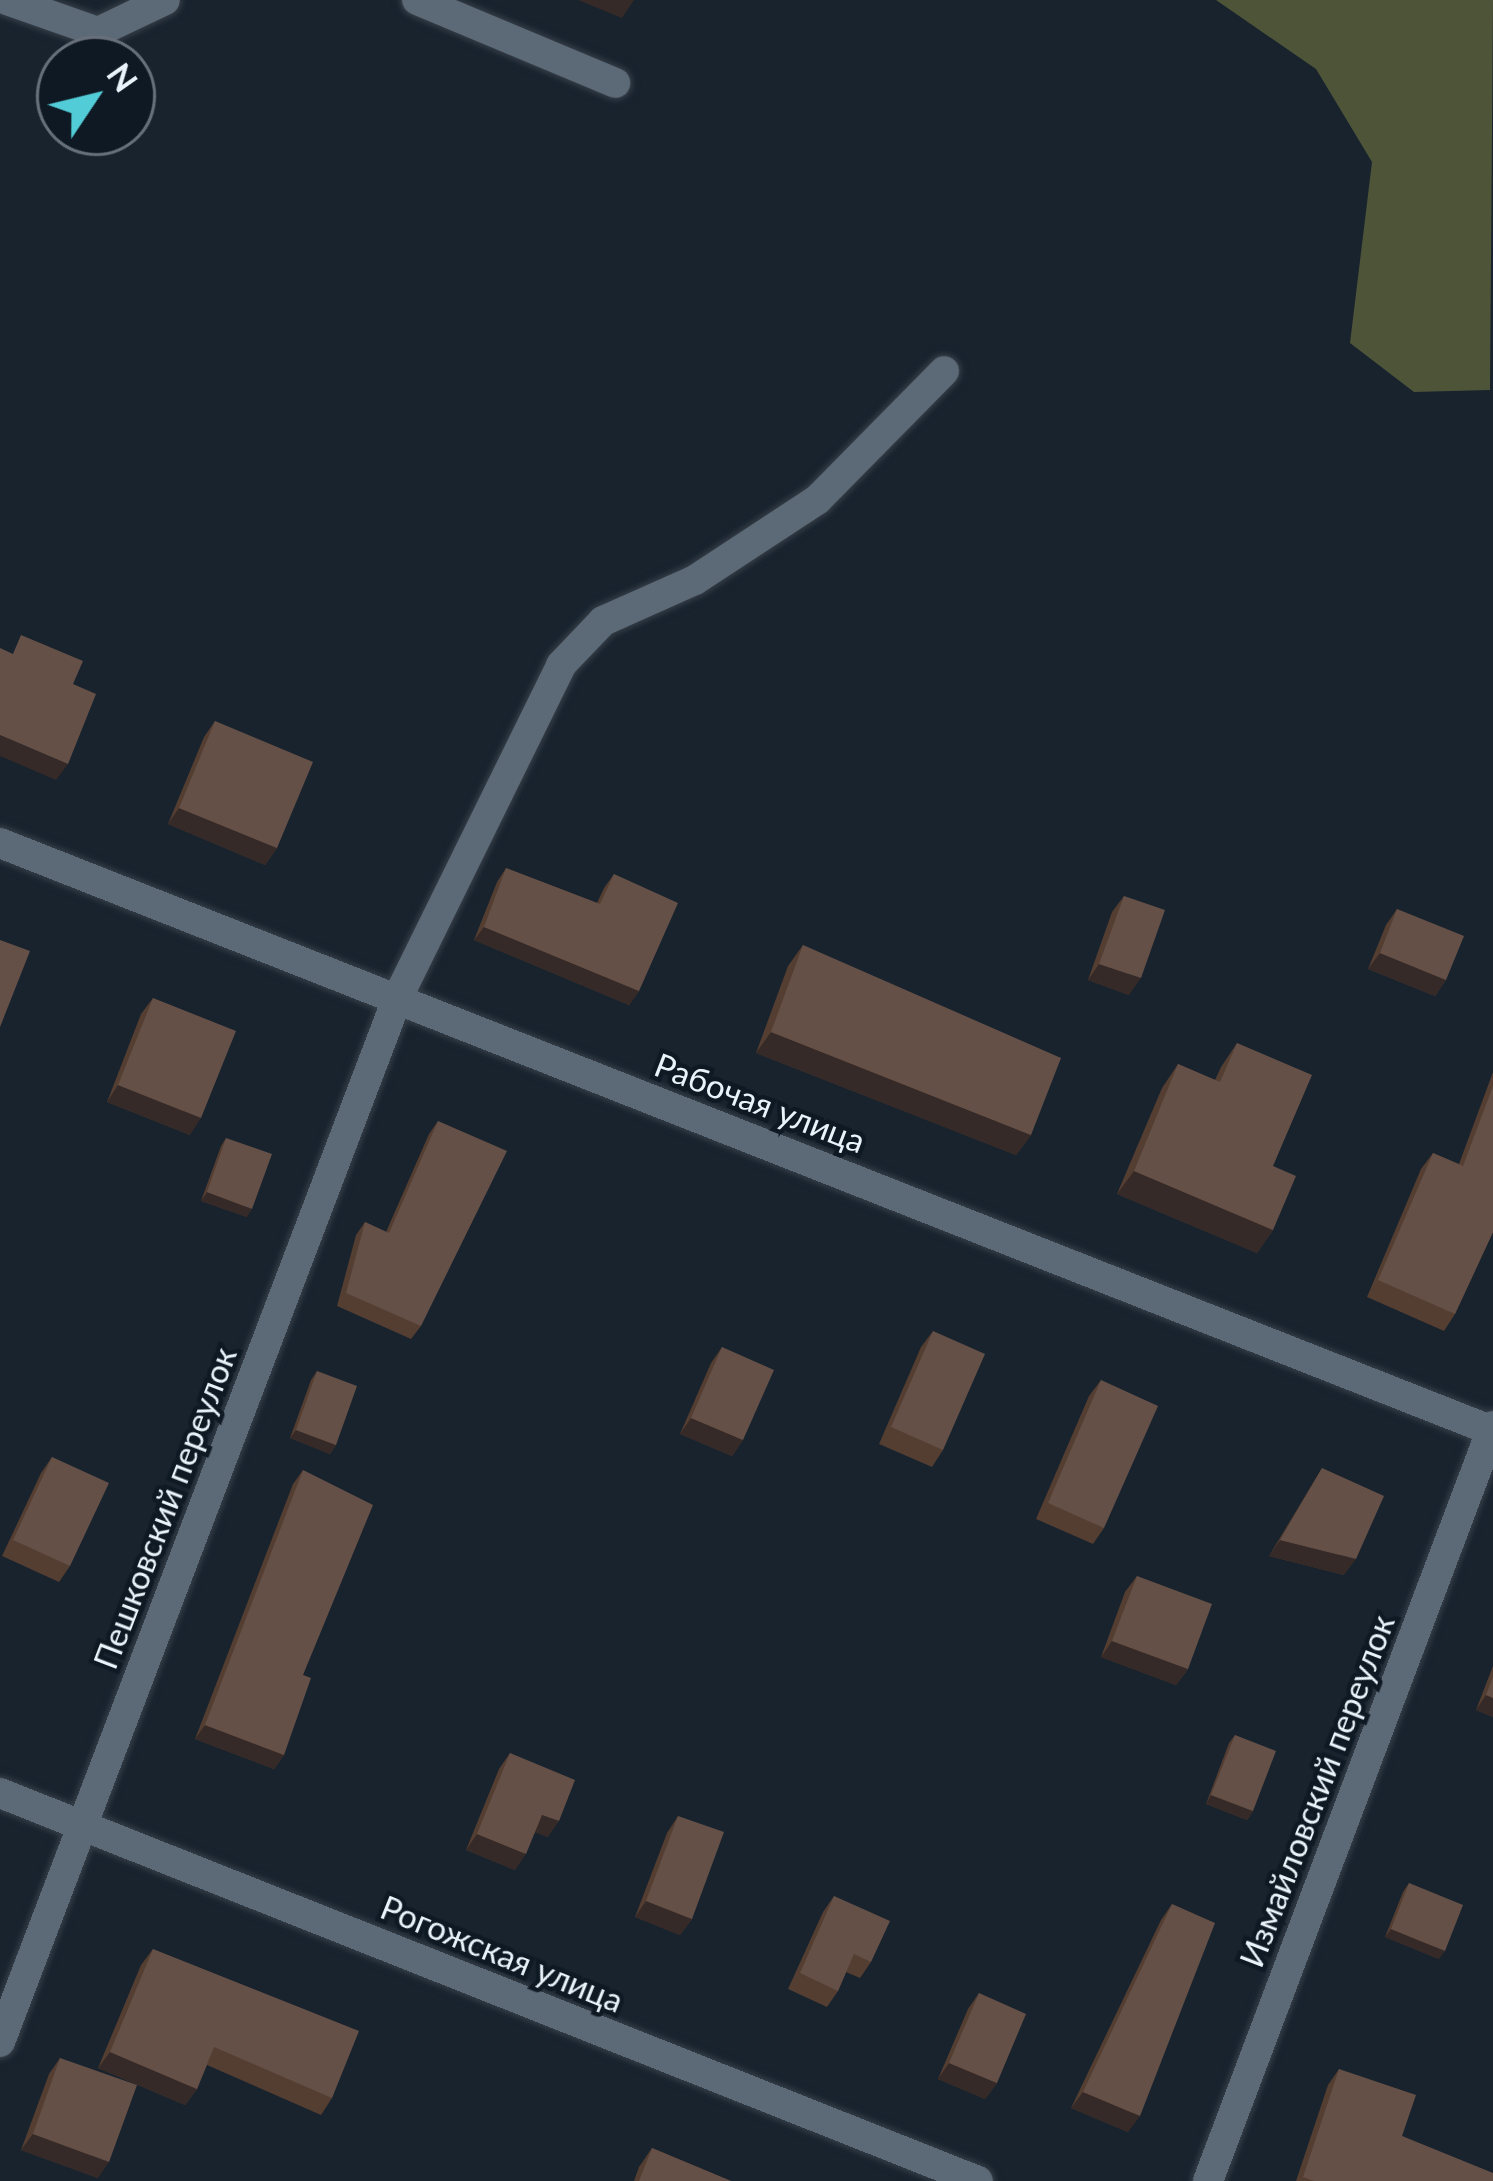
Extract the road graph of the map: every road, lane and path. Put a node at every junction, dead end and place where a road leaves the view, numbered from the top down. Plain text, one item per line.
1 (7, 0) edge
2 (165, 0) edge
3 (417, 0) edge
4 (615, 83) dead end
5 (944, 370) dead end
6 (0, 843) edge
7 (397, 999) junction
8 (1492, 1429) edge
9 (0, 1793) edge
10 (83, 1826) junction
11 (0, 2042) edge
12 (978, 2181) edge
13 (1208, 2181) edge

1 - 2 street
3 - 4 street
5 - 7 street, Пешковский переулок
6 - 7 street, Рабочая улица
7 - 8 street, Рабочая улица
7 - 10 street, Пешковский переулок
8 - 13 street, Измайловский переулок
9 - 10 street, Рогожская улица
10 - 11 street, Пешковский переулок
10 - 12 street, Рогожская улица

